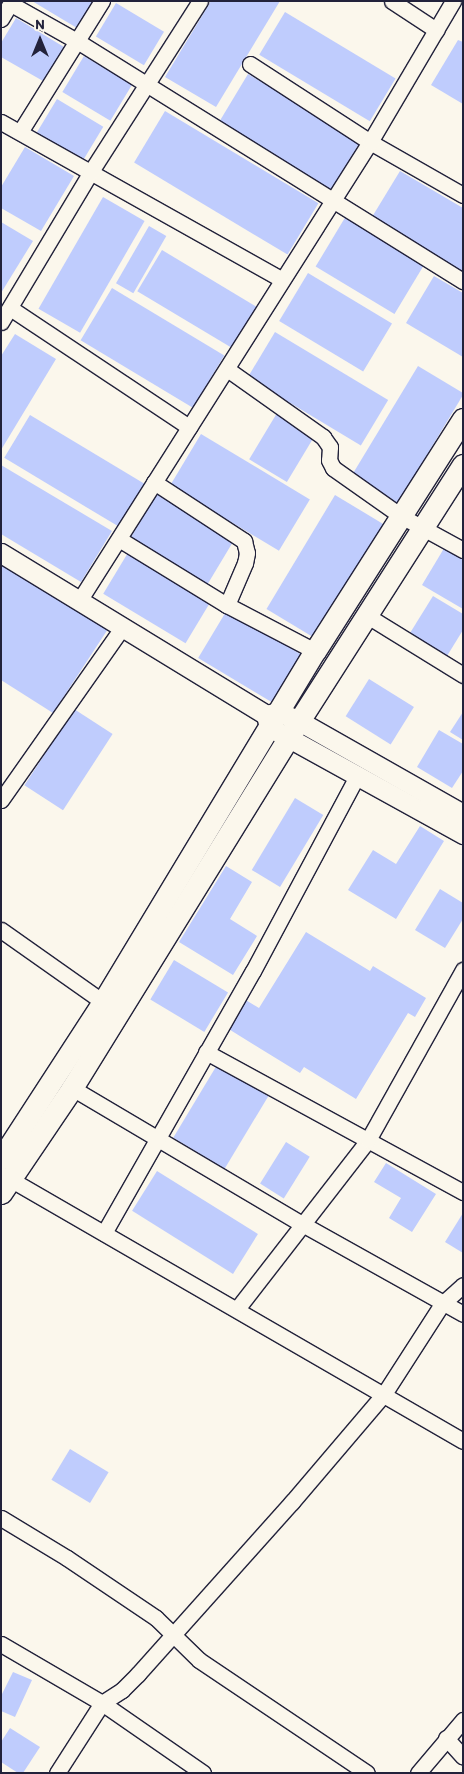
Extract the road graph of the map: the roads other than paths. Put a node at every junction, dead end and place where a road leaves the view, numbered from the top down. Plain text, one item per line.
1 (102, 1) edge
2 (200, 1) edge
3 (392, 1) edge
4 (453, 1) edge
5 (11, 2) edge
6 (1, 19) edge
7 (436, 30) junction
8 (78, 41) junction
9 (250, 64) dead end
10 (148, 84) junction
11 (1, 122) edge
12 (20, 132) junction
13 (370, 142) junction
14 (90, 173) junction
15 (463, 195) edge
16 (333, 200) junction
17 (282, 280) junction
18 (463, 281) edge
19 (10, 308) junction
20 (1, 322) edge
21 (227, 369) junction
22 (463, 419) edge
23 (189, 427) junction
24 (463, 466) edge
25 (154, 482) junction
26 (401, 516) junction
27 (422, 527) junction
28 (119, 539) junction
29 (463, 550) edge
30 (1, 553) edge
31 (79, 601) junction
32 (227, 605) junction
33 (366, 615) junction
34 (122, 628) junction
35 (315, 651) junction
36 (463, 676) edge
37 (271, 718) junction
38 (294, 730) junction
39 (358, 774) junction
40 (1, 800) edge
41 (463, 814) edge
42 (463, 834) edge
43 (1, 930) edge
44 (463, 970) edge
45 (103, 1002) junction
46 (206, 1052) junction
47 (72, 1088) junction
48 (157, 1137) junction
49 (368, 1140) junction
50 (1, 1159) edge
51 (4, 1182) edge
52 (463, 1192) edge
53 (304, 1225) junction
54 (104, 1233) junction
55 (463, 1285) edge
56 (442, 1304) junction
57 (237, 1309) junction
58 (463, 1314) edge
59 (384, 1394) junction
60 (463, 1441) edge
61 (1, 1518) edge
62 (173, 1634) junction
63 (1, 1644) edge
64 (102, 1703) junction
65 (463, 1720) edge
66 (446, 1738) junction
67 (463, 1757) edge
68 (57, 1773) edge
69 (203, 1773) edge
70 (367, 1773) edge
71 (418, 1773) edge

1 - 8 street
2 - 10 street
3 - 7 street
4 - 7 street
5 - 6 street
5 - 8 street
7 - 13 street
8 - 10 street
8 - 12 street
9 - 13 street
10 - 14 street
10 - 16 street
11 - 12 street
12 - 14 street
13 - 15 street
13 - 16 street
14 - 17 street
14 - 19 street
16 - 17 street
16 - 18 street
17 - 21 street
19 - 20 street
19 - 23 street
21 - 23 street
21 - 26 street
22 - 26 main road
23 - 25 street
24 - 27 main road
25 - 28 street
25 - 32 street
26 - 27 street
26 - 35 main road
27 - 29 street
27 - 33 main road
28 - 31 street
28 - 32 street
30 - 31 street
31 - 34 street
32 - 35 street
33 - 36 street
33 - 38 main road
34 - 37 street
34 - 40 street
35 - 37 main road
37 - 38 street
37 - 45 main road
38 - 39 street
38 - 41 street
38 - 47 main road
39 - 42 street
39 - 46 street
43 - 45 street
44 - 49 street
45 - 50 main road
46 - 48 street
46 - 49 street
47 - 48 street
47 - 51 main road
48 - 53 street
48 - 54 street
49 - 52 street
49 - 53 street
51 - 54 street
53 - 56 street
53 - 57 street
54 - 57 street
55 - 56 street
56 - 58 street
56 - 59 street
57 - 59 street
59 - 60 street
59 - 62 street
61 - 62 street
62 - 64 street
62 - 70 street
63 - 64 street
64 - 68 street
64 - 69 street
65 - 66 street
66 - 67 street
66 - 71 street

